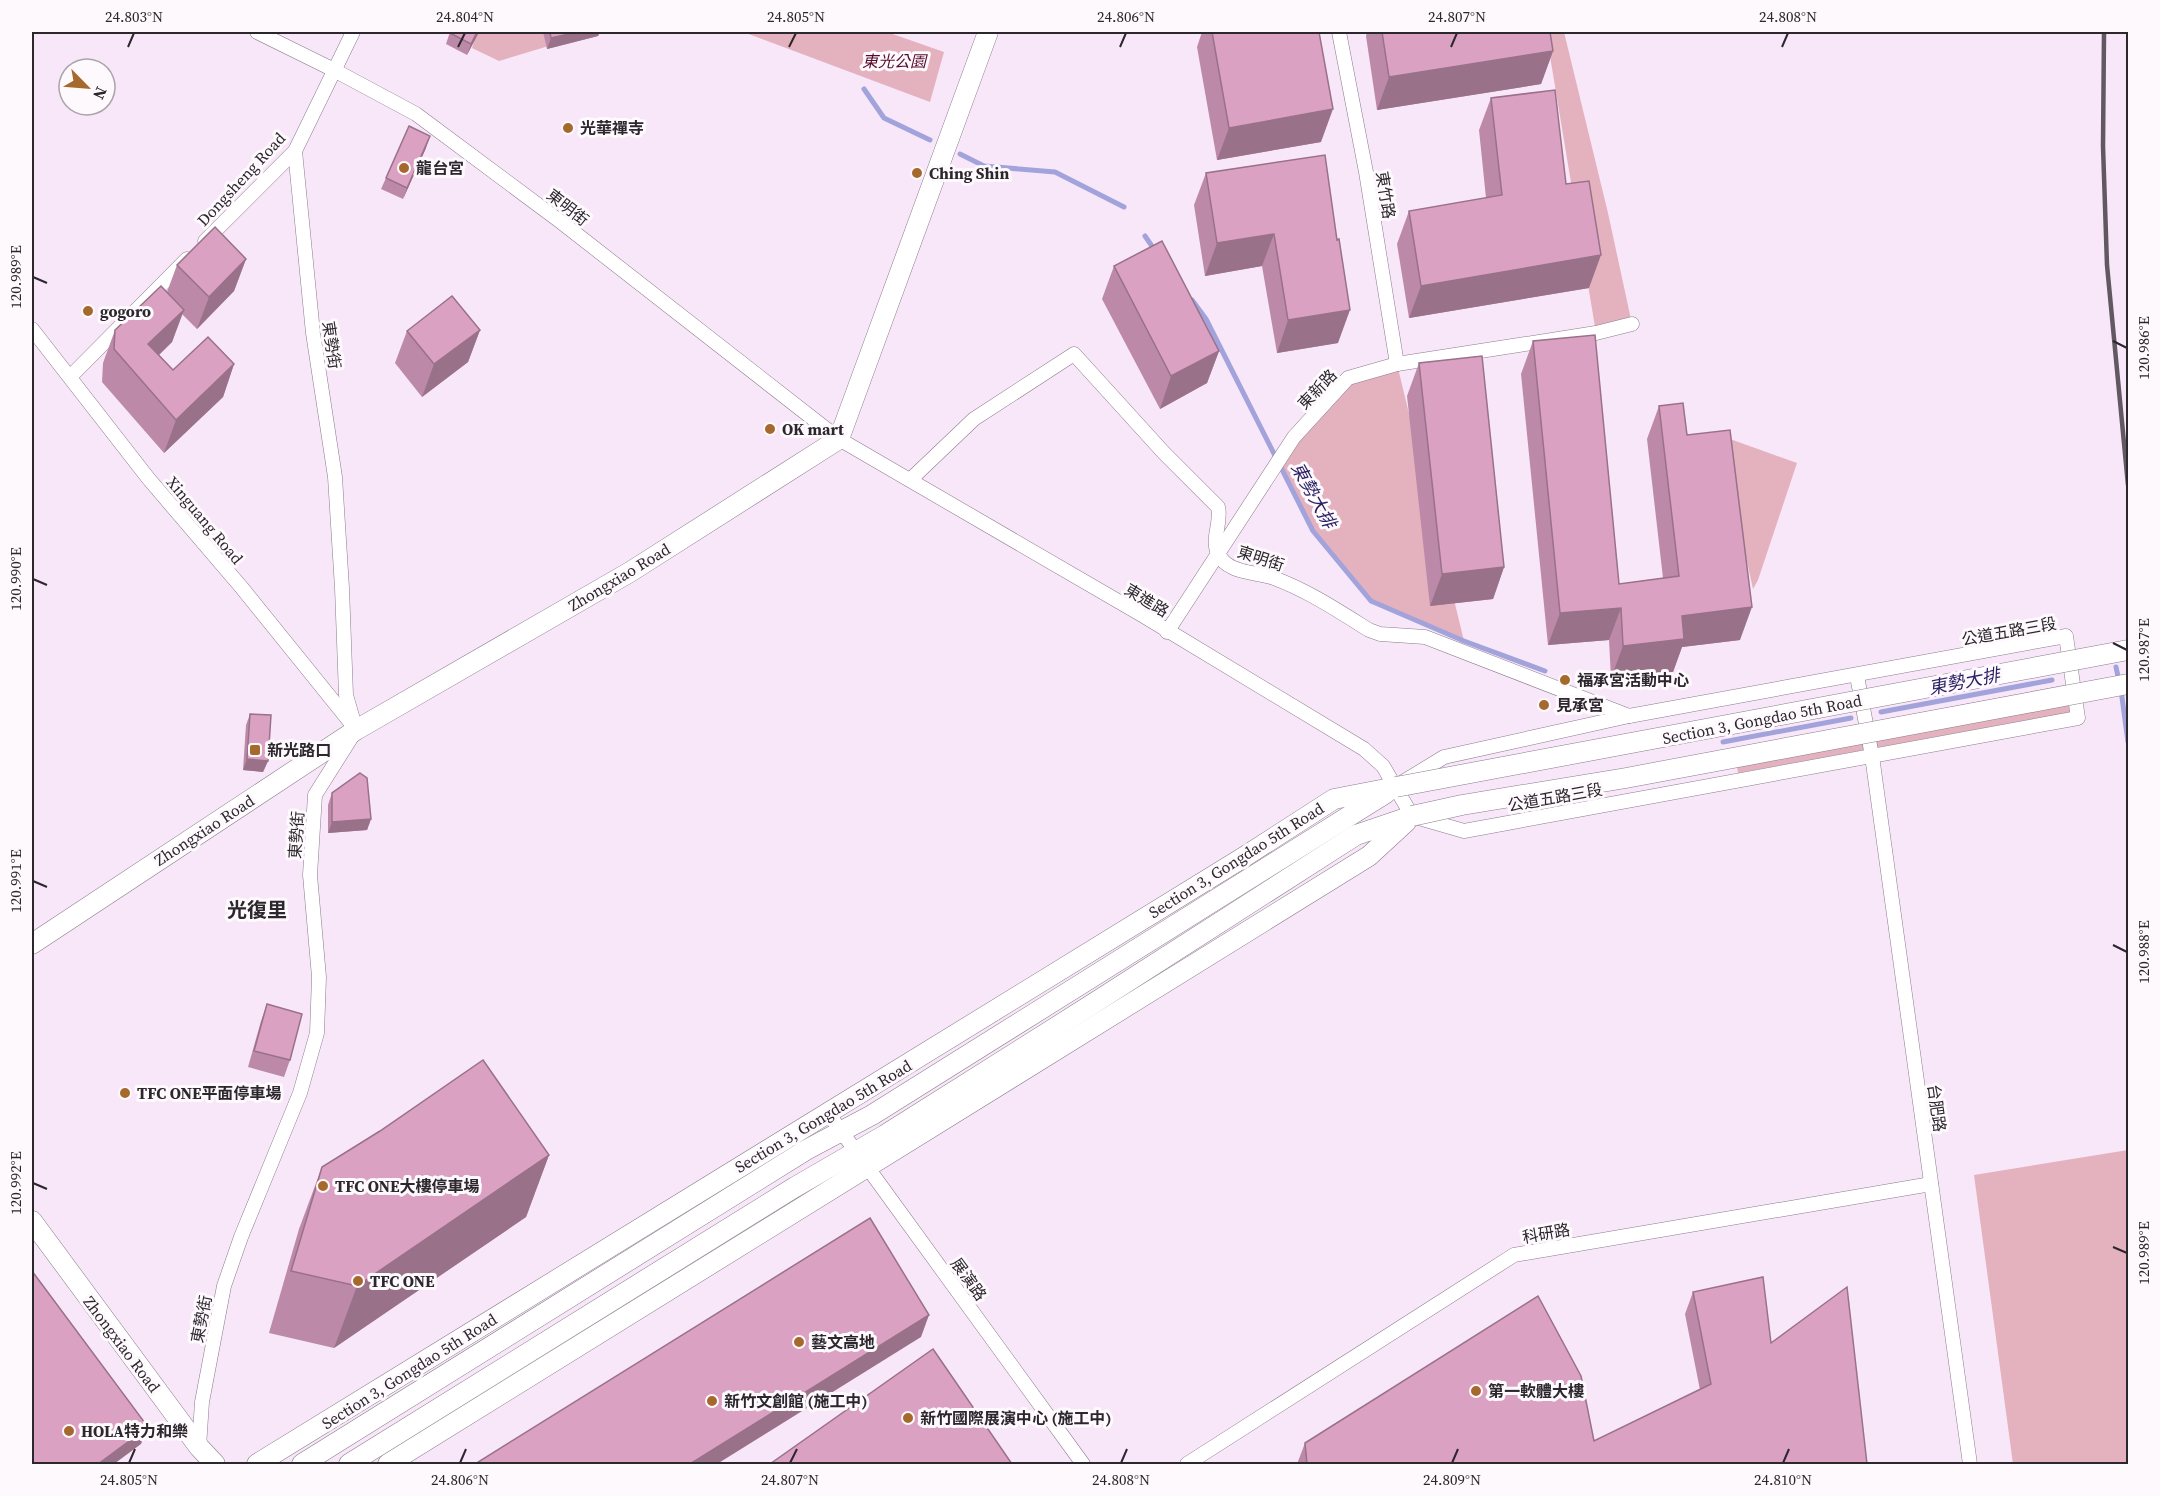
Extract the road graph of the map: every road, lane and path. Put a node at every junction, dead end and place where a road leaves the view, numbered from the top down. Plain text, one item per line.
1 (257, 32) edge
2 (353, 32) edge
3 (988, 32) edge
4 (1339, 32) edge
5 (334, 70) junction
6 (295, 151) junction
7 (1632, 324) dead end
8 (32, 329) edge
9 (1397, 364) junction
10 (70, 377) junction
11 (839, 439) junction
12 (910, 480) junction
13 (1218, 554) junction
14 (1167, 632) junction
15 (2128, 650) edge
16 (1857, 676) junction
17 (2128, 684) edge
18 (1629, 716) junction
19 (356, 730) junction
20 (1872, 756) junction
21 (1396, 787) junction
22 (1412, 816) junction
23 (32, 944) edge
24 (828, 1113) junction
25 (841, 1131) junction
26 (861, 1159) junction
27 (1931, 1184) junction
28 (32, 1221) edge
29 (199, 1447) junction
30 (214, 1464) edge
31 (257, 1464) edge
32 (302, 1464) edge
33 (349, 1464) edge
34 (388, 1464) edge
35 (1083, 1464) edge
36 (1187, 1464) edge
37 (1970, 1464) edge

1 - 5 street, 東明街
2 - 5 street, Dongsheng Road
3 - 11 street
4 - 9 street, 東竹路
5 - 6 street, Dongsheng Road
5 - 11 street, 東明街
6 - 10 street, Dongsheng Road
6 - 19 street, 東勢街
7 - 9 street, 東新路
8 - 10 street, Xinguang Road
9 - 13 street, 東新路
10 - 19 street, Xinguang Road
11 - 12 street, 東進路
11 - 19 street, Zhongxiao Road
12 - 13 street, 東明街
12 - 14 street, 東進路
13 - 14 street, 東新路
13 - 18 street, 東明街
14 - 21 street, 東進路
15 - 21 street, Section 3, Gongdao 5th Road, bridge
16 - 18 street, 公道五路三段
16 - 20 street, 台肥路
16 - 20 street, 公道五路三段
17 - 22 street, Section 3, Gongdao 5th Road, bridge
18 - 21 street, 公道五路三段
19 - 23 street, Zhongxiao Road
19 - 29 street, 東勢街
20 - 22 street, 公道五路三段
20 - 27 street, 台肥路
21 - 22 street, 東進路
21 - 24 street, Section 3, Gongdao 5th Road
21 - 25 street, Section 3, Gongdao 5th Road
22 - 26 street, Section 3, Gongdao 5th Road
24 - 25 street, 展演路
24 - 31 street, Section 3, Gongdao 5th Road
25 - 26 street, 展演路
25 - 32 street, Section 3, Gongdao 5th Road
26 - 33 street, Section 3, Gongdao 5th Road
26 - 34 street, Section 3, Gongdao 5th Road
26 - 35 street, 展演路
27 - 36 street, 科研路
27 - 37 street, 台肥路
28 - 29 street, Zhongxiao Road
29 - 30 street, Zhongxiao Road

